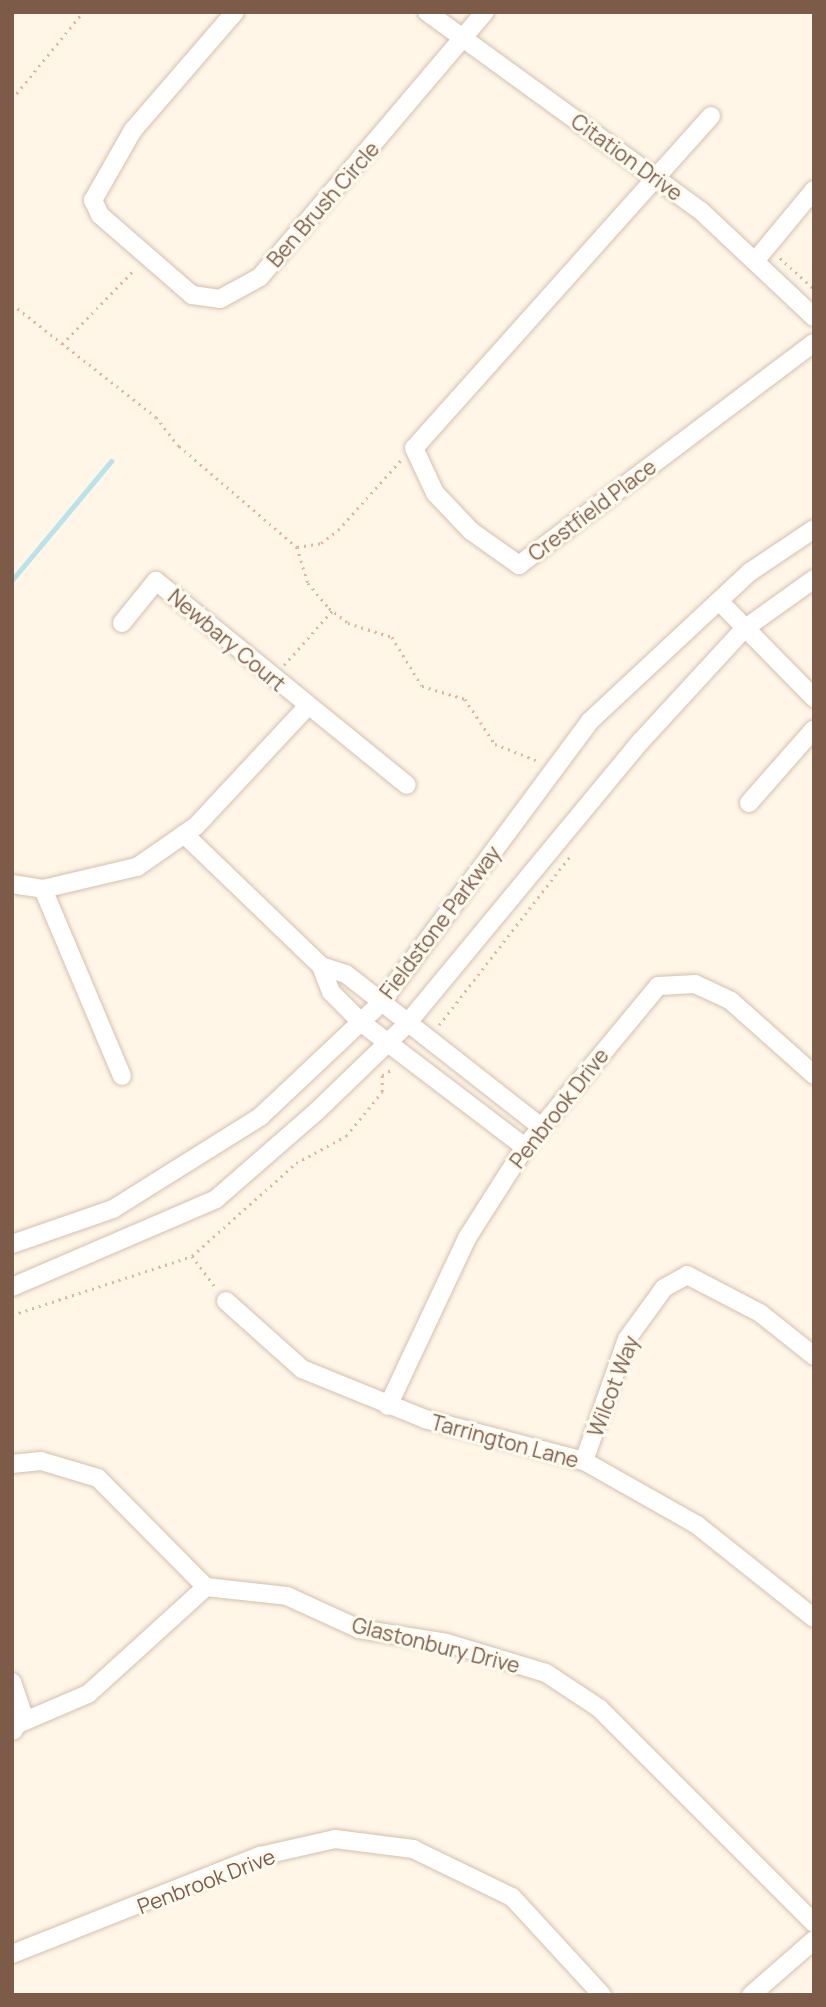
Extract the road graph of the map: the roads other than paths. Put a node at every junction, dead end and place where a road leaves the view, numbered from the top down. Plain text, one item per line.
1 (235, 12) edge
2 (427, 12) edge
3 (485, 12) edge
4 (466, 39) junction
5 (711, 116) dead end
6 (659, 181) junction
7 (814, 190) edge
8 (761, 254) junction
9 (814, 317) edge
10 (814, 343) edge
11 (814, 529) edge
12 (814, 579) edge
13 (719, 601) junction
14 (122, 623) dead end
15 (744, 629) junction
16 (814, 698) edge
17 (307, 707) junction
18 (814, 729) edge
19 (407, 785) dead end
20 (749, 803) dead end
21 (184, 834) junction
22 (12, 884) edge
23 (43, 889) junction
24 (321, 966) junction
25 (380, 1004) junction
26 (362, 1023) junction
27 (405, 1026) junction
28 (387, 1045) junction
29 (814, 1075) edge
30 (122, 1076) dead end
31 (540, 1126) junction
32 (525, 1147) junction
33 (12, 1244) edge
34 (12, 1287) edge
35 (226, 1301) road end
36 (814, 1356) edge
37 (388, 1406) junction
38 (584, 1461) junction
39 (12, 1464) edge
40 (206, 1587) junction
41 (814, 1618) edge
42 (12, 1682) edge
43 (15, 1728) edge
44 (814, 1923) edge
45 (814, 1940) edge
46 (12, 1954) edge
47 (602, 1995) edge
48 (751, 1995) edge

1 - 4 street, Ben Brush Circle
2 - 4 street, Citation Drive
3 - 4 street, Ben Brush Circle
4 - 6 street, Citation Drive
5 - 6 street
6 - 8 street, Citation Drive
6 - 10 street, Crestfield Place
7 - 8 street
8 - 9 street, Citation Drive
11 - 13 street, Fieldstone Parkway
12 - 15 street, Fieldstone Parkway
13 - 15 street
13 - 25 street, Fieldstone Parkway
14 - 17 street, Newbary Court
15 - 16 street
15 - 27 street, Fieldstone Parkway
17 - 19 street, Newbary Court
17 - 21 street
18 - 20 street
21 - 23 street
21 - 24 street
22 - 23 street
23 - 30 street
24 - 25 street
24 - 26 street
25 - 26 street, Fieldstone Parkway
25 - 27 street
26 - 28 street
26 - 33 street, Fieldstone Parkway
27 - 28 street, Fieldstone Parkway
27 - 31 street
28 - 32 street
28 - 34 street, Fieldstone Parkway
29 - 31 street, Penbrook Drive
31 - 32 street, Penbrook Drive
32 - 37 street, Penbrook Drive
35 - 37 street, Tarrington Lane
36 - 38 street, Wilcot Way
37 - 38 street, Tarrington Lane
38 - 41 street, Tarrington Lane
39 - 40 street
40 - 43 street
40 - 44 street, Glastonbury Drive
42 - 43 street
45 - 48 street
46 - 47 street, Penbrook Drive

